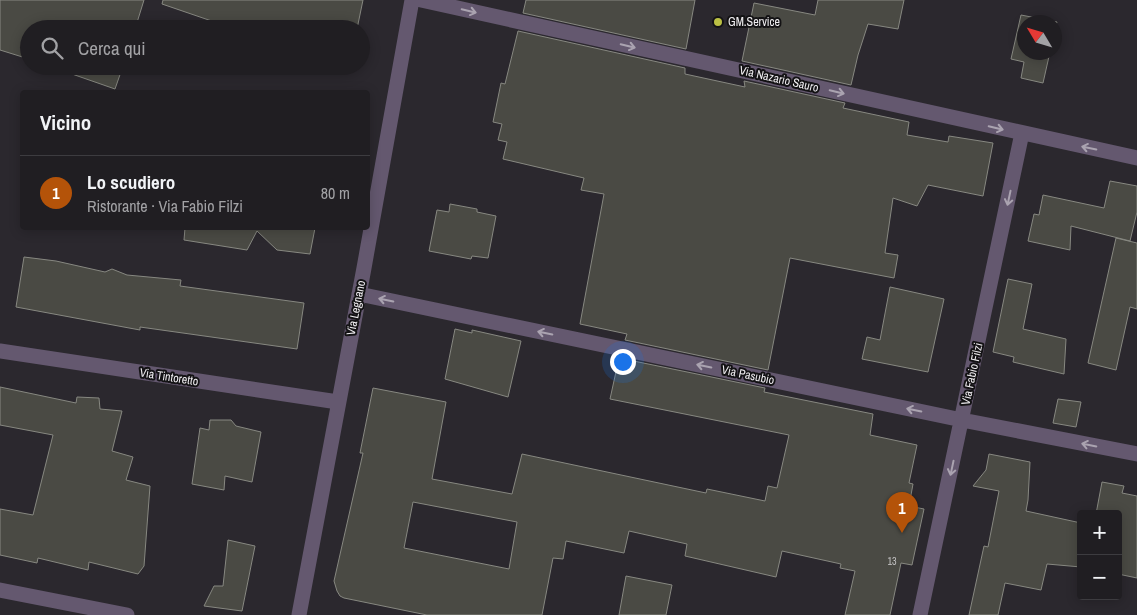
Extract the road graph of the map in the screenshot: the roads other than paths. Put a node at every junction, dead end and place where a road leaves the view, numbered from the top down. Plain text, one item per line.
1 (412, 0) edge
2 (421, 0) edge
3 (1022, 133) junction
4 (1137, 158) edge
5 (359, 294) junction
6 (0, 351) edge
7 (338, 402) junction
8 (962, 420) junction
9 (1137, 454) edge
10 (0, 590) edge
11 (127, 615) edge
12 (298, 615) edge
13 (920, 615) edge

1 - 5 street, Via Legnano
2 -> 3 street, Via Nazario Sauro
4 -> 3 street, Via Nazario Sauro
3 -> 8 street, Via Fabio Filzi
5 - 7 street, Via Legnano
8 -> 5 street, Via Pasubio
6 - 7 street, Via Tintoretto
7 - 12 street, Via Legnano
9 -> 8 street, Via Pasubio
8 -> 13 street, Via Fabio Filzi
10 - 11 street

